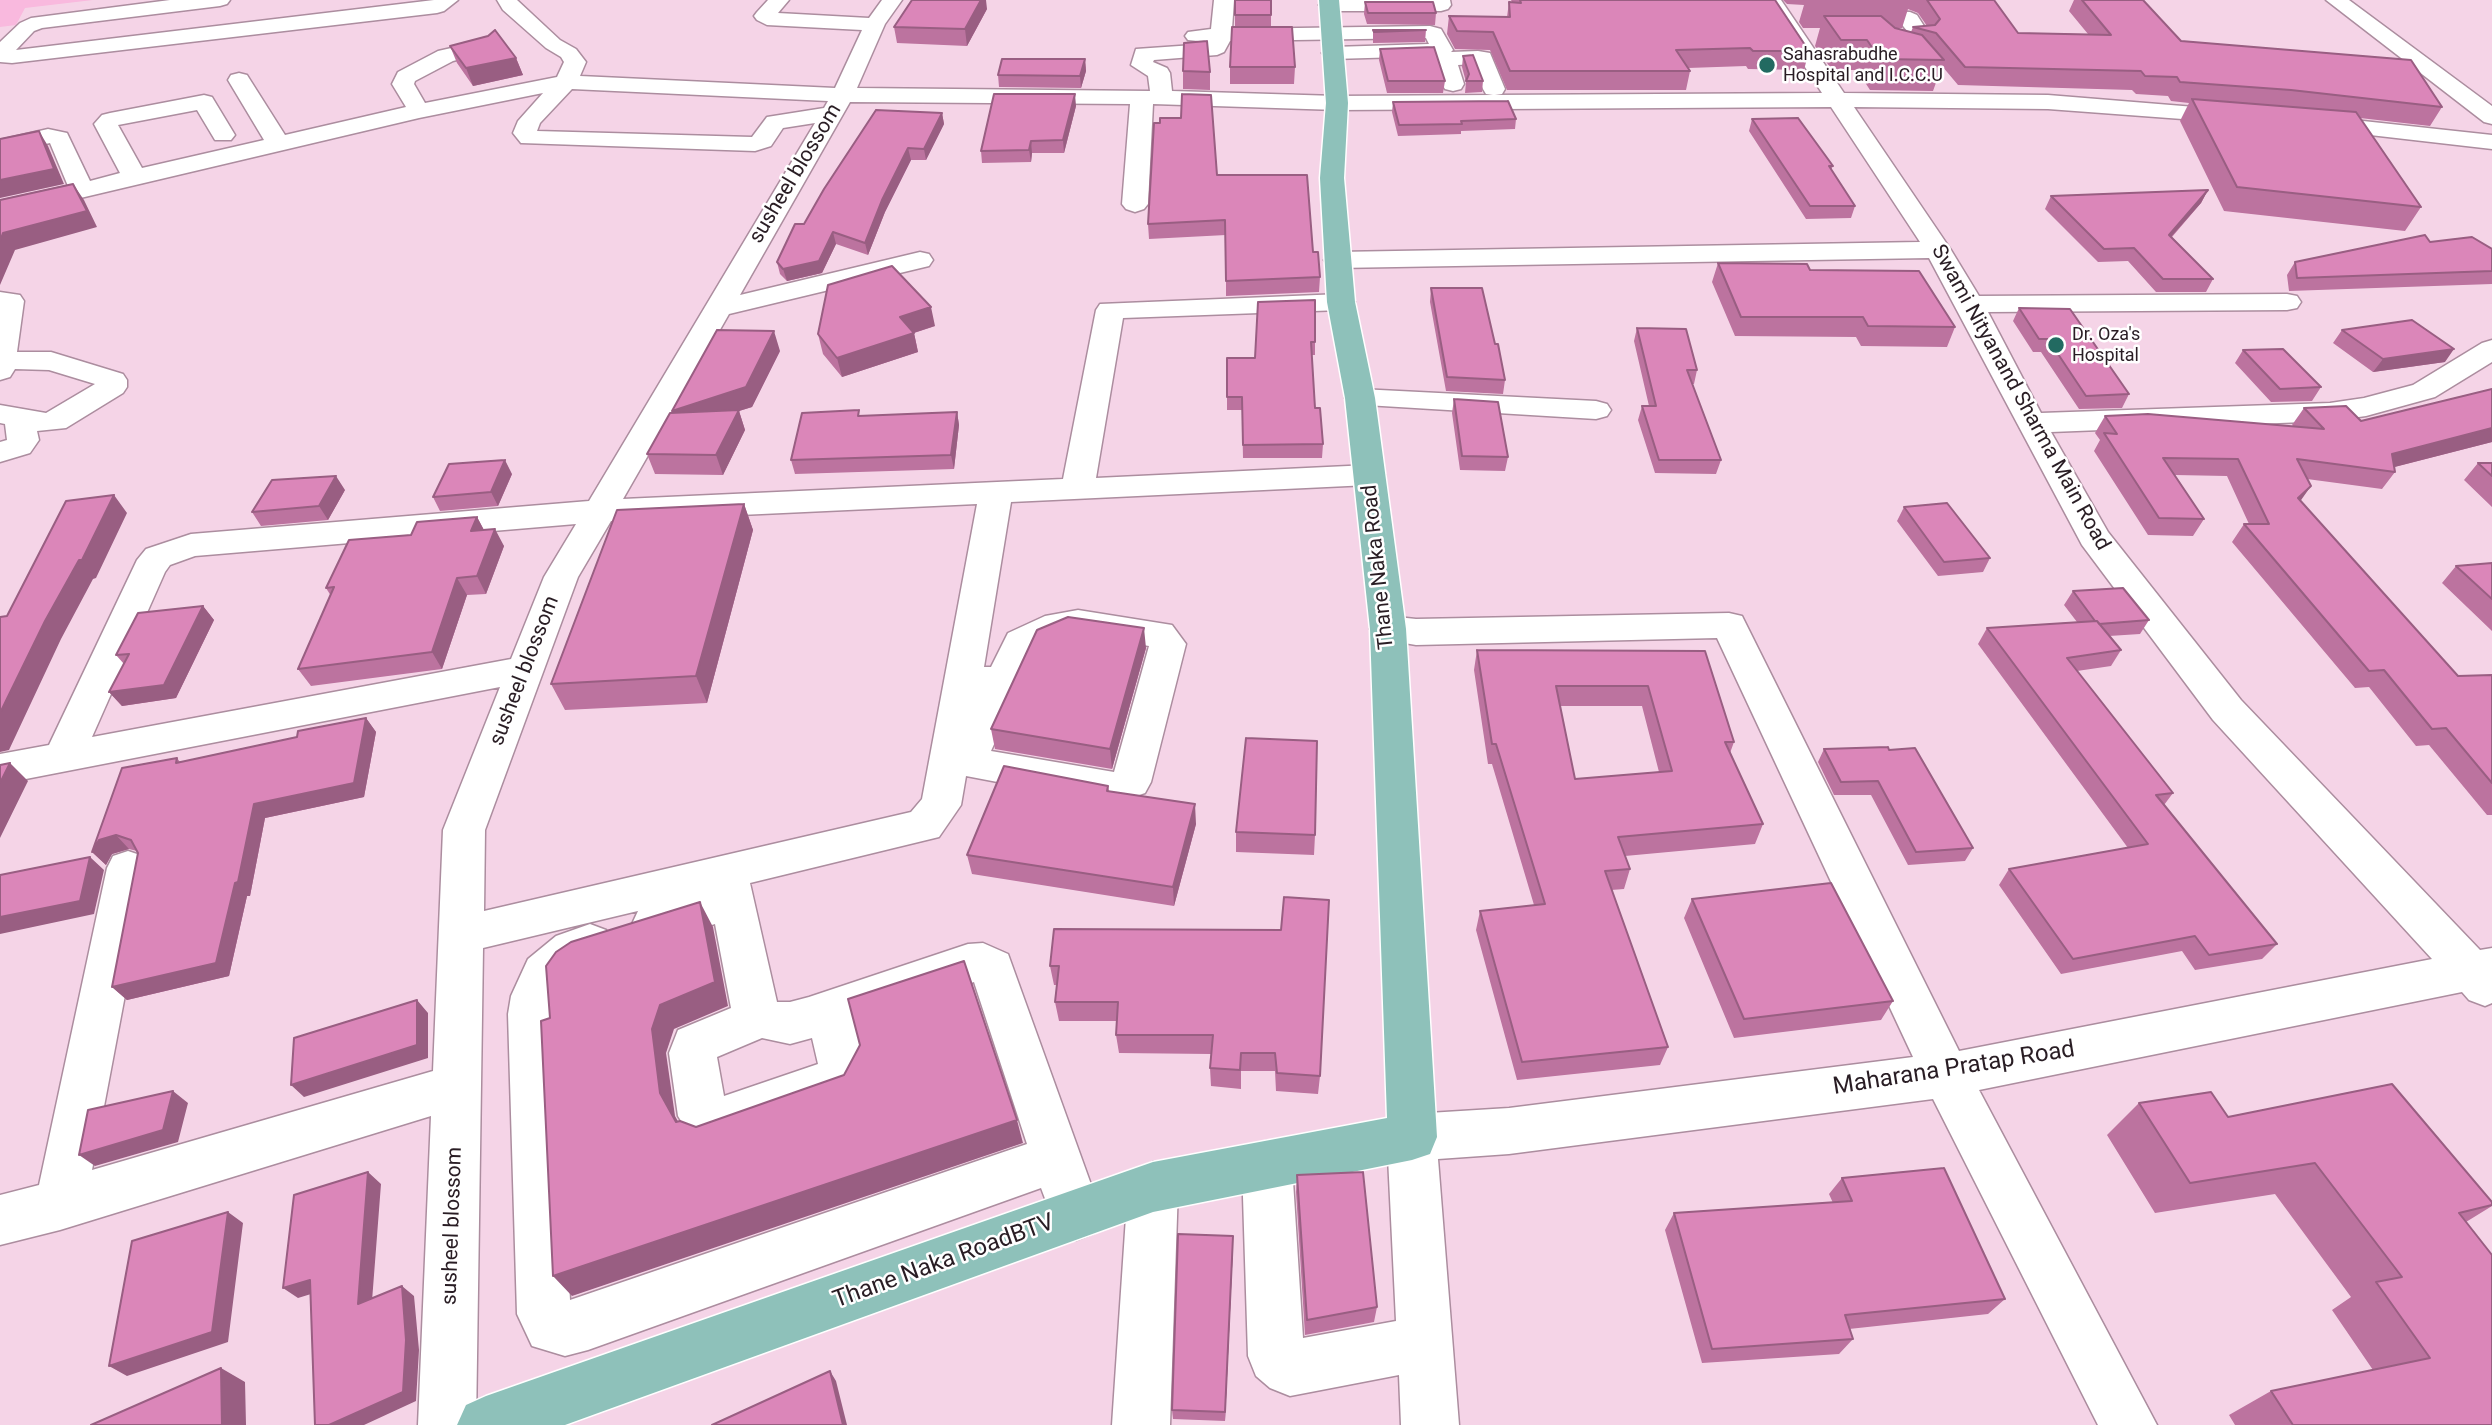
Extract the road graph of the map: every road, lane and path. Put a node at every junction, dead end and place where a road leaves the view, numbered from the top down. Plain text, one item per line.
1 (220, 0) edge
2 (448, 0) edge
3 (507, 0) edge
4 (779, 0) edge
5 (1224, 0) edge
6 (1440, 0) edge
7 (1880, 0) edge
8 (2336, 0) edge
9 (873, 8) edge
10 (835, 22) junction
11 (1331, 23) edge
12 (1797, 23) edge
13 (1167, 38) dead end
14 (1216, 43) junction
15 (487, 46) edge
16 (1920, 58) edge
17 (1234, 60) edge
18 (239, 80) dead end
19 (566, 82) junction
20 (1941, 83) edge
21 (1494, 89) dead end
22 (1152, 98) junction
23 (549, 100) junction
24 (1840, 100) junction
25 (1956, 101) junction
26 (1458, 102) junction
27 (1337, 103) junction
28 (838, 105) junction
29 (419, 111) junction
30 (2254, 117) edge
31 (2492, 117) edge
32 (2294, 121) edge
33 (775, 122) junction
34 (223, 135) dead end
35 (2492, 142) edge
36 (279, 145) junction
37 (0, 148) edge
38 (135, 178) junction
39 (78, 183) junction
40 (0, 194) edge
41 (1135, 204) dead end
42 (0, 209) edge
43 (1938, 250) junction
44 (920, 260) dead end
45 (1338, 260) junction
46 (0, 300) edge
47 (1341, 302) junction
48 (2287, 302) dead end
49 (1970, 304) junction
50 (716, 309) junction
51 (2492, 349) edge
52 (2, 366) edge
53 (1360, 398) junction
54 (1596, 410) dead end
55 (9, 416) edge
56 (2031, 423) junction
57 (0, 452) edge
58 (1369, 475) junction
59 (1078, 488) junction
60 (996, 492) junction
61 (600, 511) junction
62 (1388, 629) junction
63 (526, 669) junction
64 (963, 679) junction
65 (1003, 681) junction
66 (64, 755) junction
67 (0, 769) edge
68 (128, 868) dead end
69 (730, 887) junction
70 (461, 935) junction
71 (2485, 977) edge
72 (829, 1011) junction
73 (761, 1017) junction
74 (1946, 1075) junction
75 (458, 1086) junction
76 (1412, 1137) junction
77 (1057, 1158) junction
78 (1267, 1165) junction
79 (1153, 1187) junction
80 (60, 1205) junction
81 (1076, 1215) junction
82 (0, 1220) edge
83 (1425, 1343) junction
84 (447, 1425) edge
85 (486, 1425) edge
86 (1141, 1425) edge
87 (1430, 1425) edge
88 (2129, 1425) edge

1 - 2 street
3 - 19 street
4 - 10 street
5 - 14 street
6 - 11 street
7 - 16 street
8 - 31 street
9 - 10 street
9 - 10 street
9 - 28 street, susheel blossom
11 - 14 street
11 - 27 main road, Thane Naka Road
12 - 24 street, Swami Nityanand Sharma Main Road
13 - 14 street
14 - 17 street
14 - 22 street
15 - 29 street
18 - 36 street
19 - 23 street
19 - 28 street
19 - 29 street
20 - 25 street
21 - 26 street
22 - 27 street
22 - 28 street
22 - 41 street
23 - 33 street
23 - 33 street
24 - 25 street
24 - 26 street
24 - 43 street, Swami Nityanand Sharma Main Road
25 - 30 street
26 - 27 street
27 - 45 main road, Thane Naka Road
28 - 33 street
28 - 50 street, susheel blossom
29 - 36 street
32 - 35 street
34 - 38 street
36 - 38 street
37 - 39 street
38 - 39 street
39 - 40 street
39 - 42 street
43 - 45 street
43 - 49 street, Swami Nityanand Sharma Main Road
44 - 50 street
45 - 47 main road, Thane Naka Road
46 - 52 street
47 - 53 main road, Thane Naka Road
47 - 59 street
48 - 49 street
49 - 56 street, Swami Nityanand Sharma Main Road
50 - 61 street, susheel blossom
51 - 56 street
52 - 55 street
53 - 54 street
53 - 58 main road, Thane Naka Road
55 - 57 street
56 - 71 street, Swami Nityanand Sharma Main Road
58 - 59 street
58 - 62 main road, Thane Naka Road
59 - 60 street
60 - 61 street
60 - 64 street
61 - 63 street, susheel blossom
61 - 66 street
62 - 74 street
62 - 76 main road, Thane Naka Road
63 - 66 street
63 - 70 street, susheel blossom
64 - 65 street
64 - 69 street
65 - 65 street
66 - 67 street
68 - 80 street
69 - 70 street
69 - 73 street
69 - 77 street
70 - 75 street, susheel blossom
71 - 74 street, Maharana Pratap Road
72 - 73 street
72 - 73 street
72 - 77 street
74 - 76 street, Maharana Pratap Road
74 - 88 street
75 - 80 street
75 - 84 street, susheel blossom
76 - 78 main road, Thane Naka RoadBTV
76 - 83 street
77 - 81 street
78 - 79 main road, Thane Naka RoadBTV
78 - 83 street
79 - 81 main road, Thane Naka RoadBTV
79 - 86 street
80 - 82 street
81 - 85 main road, Thane Naka RoadBTV
83 - 87 street

